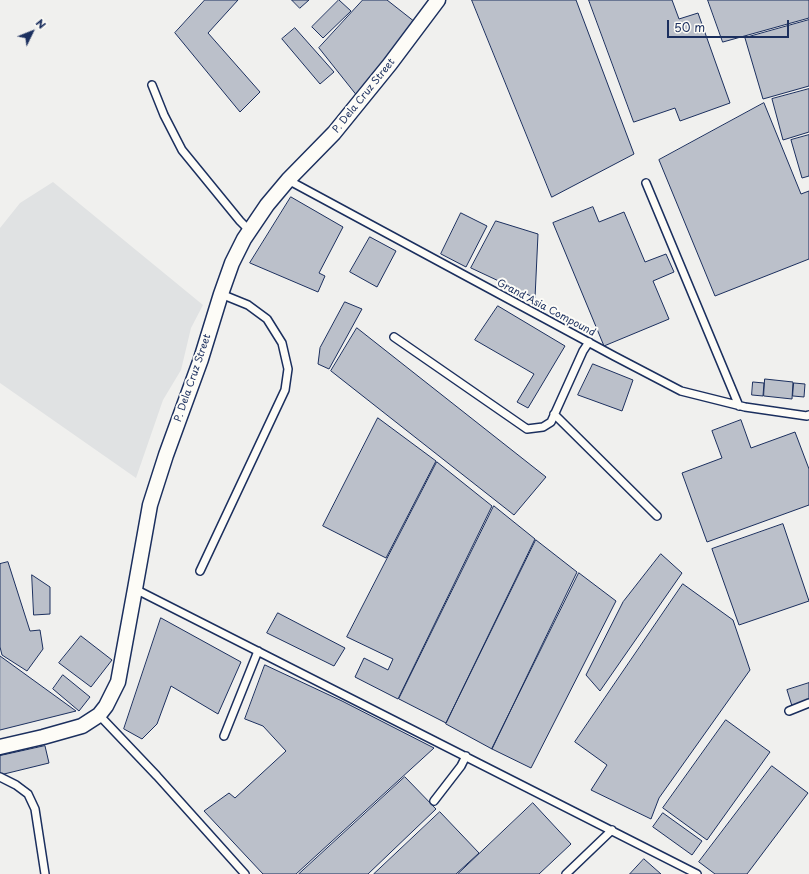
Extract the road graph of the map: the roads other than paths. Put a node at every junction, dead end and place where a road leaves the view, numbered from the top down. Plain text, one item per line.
1 (438, 0) edge
2 (152, 85) dead end
3 (288, 180) junction
4 (646, 182) dead end
5 (250, 230) junction
6 (221, 294) junction
7 (394, 337) dead end
8 (589, 342) junction
9 (739, 406) junction
10 (554, 414) junction
11 (808, 418) edge
12 (657, 516) dead end
13 (200, 571) dead end
14 (135, 589) junction
15 (258, 651) junction
16 (809, 703) edge
17 (789, 711) dead end
18 (99, 714) junction
19 (224, 736) dead end
20 (0, 747) edge
21 (466, 756) junction
22 (0, 777) edge
23 (434, 801) dead end
24 (612, 830) junction
25 (45, 874) edge
26 (245, 874) edge
27 (566, 874) edge
28 (697, 874) edge

1 - 3 street, P. Dela Cruz Street
2 - 5 lane
3 - 5 street, P. Dela Cruz Street
3 - 8 lane, Grand Asia Compound
4 - 9 lane
5 - 6 street, P. Dela Cruz Street
6 - 13 lane
6 - 14 street, P. Dela Cruz Street
7 - 10 lane
8 - 9 lane, Grand Asia Compound
8 - 10 lane
9 - 11 lane, Grand Asia Compound
10 - 12 lane
14 - 15 lane
14 - 18 street, P. Dela Cruz Street
15 - 19 lane
15 - 21 lane
16 - 17 lane
18 - 20 street, P. Dela Cruz Street
18 - 26 lane
21 - 23 lane
21 - 24 lane
22 - 25 lane
24 - 27 lane
24 - 28 lane

